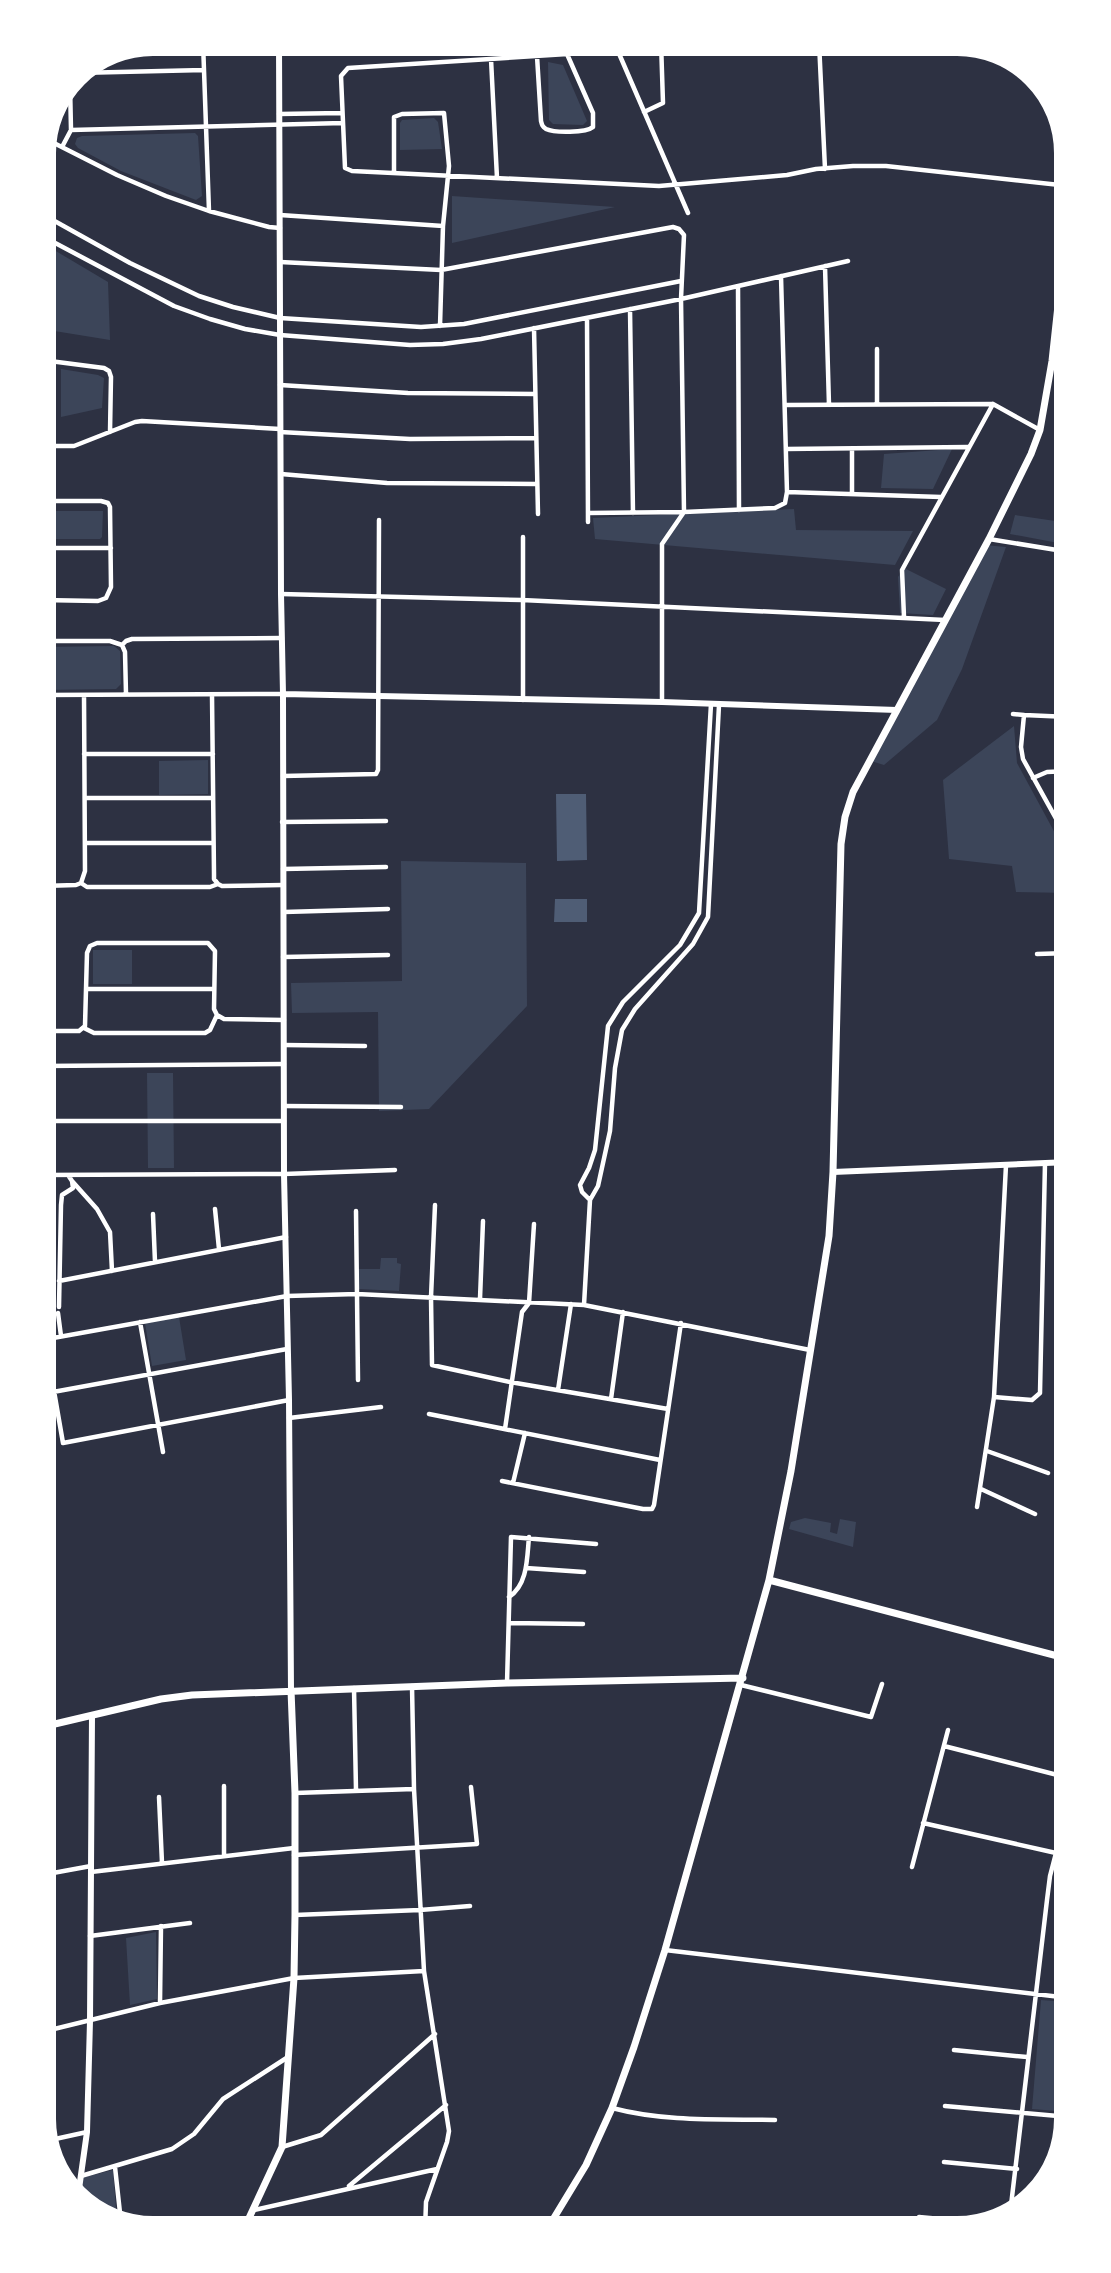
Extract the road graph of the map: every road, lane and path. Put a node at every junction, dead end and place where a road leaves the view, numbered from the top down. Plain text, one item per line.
1 (203, 52) edge
2 (279, 52) edge
3 (590, 53) edge
4 (619, 53) edge
5 (661, 53) edge
6 (820, 53) edge
7 (567, 54) junction
8 (537, 56) junction
9 (491, 59) junction
10 (204, 70) junction
11 (93, 73) edge
12 (70, 97) edge
13 (644, 112) junction
14 (342, 113) junction
15 (279, 114) junction
16 (343, 123) junction
17 (280, 125) junction
18 (206, 126) junction
19 (71, 130) junction
20 (54, 143) edge
21 (62, 147) junction
22 (825, 169) junction
23 (394, 173) junction
24 (449, 176) junction
25 (497, 178) junction
26 (676, 184) junction
27 (1058, 185) edge
28 (209, 211) junction
29 (688, 213) dead end
30 (280, 215) junction
31 (53, 220) edge
32 (443, 226) junction
33 (280, 228) junction
34 (53, 242) edge
35 (848, 261) dead end
36 (280, 262) junction
37 (825, 266) junction
38 (441, 270) junction
39 (781, 276) junction
40 (681, 281) junction
41 (738, 286) junction
42 (681, 299) junction
43 (630, 309) junction
44 (280, 318) junction
45 (587, 318) junction
46 (1058, 318) edge
47 (440, 326) junction
48 (534, 328) junction
49 (280, 335) junction
50 (877, 349) dead end
51 (53, 361) edge
52 (280, 385) junction
53 (535, 394) junction
54 (878, 404) junction
55 (993, 404) junction
56 (785, 405) junction
57 (829, 405) junction
58 (1040, 430) junction
59 (280, 431) junction
60 (110, 432) junction
61 (535, 438) junction
62 (53, 446) edge
63 (968, 447) junction
64 (786, 449) junction
65 (852, 450) junction
66 (280, 474) junction
67 (536, 484) junction
68 (788, 492) junction
69 (852, 494) junction
70 (941, 497) junction
71 (53, 501) edge
72 (739, 510) junction
73 (684, 512) junction
74 (588, 513) junction
75 (633, 513) junction
76 (538, 514) dead end
77 (379, 520) dead end
78 (588, 522) dead end
79 (523, 537) dead end
80 (989, 539) junction
81 (53, 548) edge
82 (111, 548) junction
83 (1058, 550) edge
84 (281, 594) junction
85 (380, 596) junction
86 (53, 600) edge
87 (522, 600) junction
88 (662, 607) junction
89 (904, 617) junction
90 (945, 620) junction
91 (282, 638) junction
92 (53, 641) edge
93 (122, 645) junction
94 (126, 694) junction
95 (284, 694) junction
96 (53, 695) edge
97 (84, 695) junction
98 (212, 695) junction
99 (377, 697) junction
100 (523, 700) junction
101 (662, 702) junction
102 (711, 704) junction
103 (719, 705) junction
104 (897, 710) junction
105 (1013, 714) dead end
106 (1024, 715) junction
107 (1058, 717) edge
108 (84, 754) junction
109 (213, 754) junction
110 (1058, 771) edge
111 (283, 776) junction
112 (1033, 778) junction
113 (85, 798) junction
114 (213, 798) junction
115 (386, 820) dead end
116 (282, 822) junction
117 (1058, 822) edge
118 (85, 843) junction
119 (213, 843) junction
120 (386, 867) dead end
121 (283, 869) junction
122 (81, 883) junction
123 (218, 884) junction
124 (283, 885) junction
125 (53, 886) edge
126 (388, 909) dead end
127 (284, 912) junction
128 (1058, 953) edge
129 (1037, 954) dead end
130 (388, 955) dead end
131 (283, 957) junction
132 (87, 989) junction
133 (214, 989) junction
134 (217, 1015) junction
135 (284, 1020) junction
136 (84, 1028) junction
137 (53, 1031) edge
138 (284, 1045) junction
139 (365, 1046) dead end
140 (284, 1064) junction
141 (53, 1066) edge
142 (284, 1106) junction
143 (401, 1107) dead end
144 (53, 1121) edge
145 (284, 1121) junction
146 (1058, 1162) edge
147 (1046, 1163) junction
148 (1006, 1165) junction
149 (395, 1170) dead end
150 (834, 1172) junction
151 (284, 1174) junction
152 (52, 1175) edge
153 (68, 1175) junction
154 (72, 1180) junction
155 (590, 1200) junction
156 (435, 1205) dead end
157 (215, 1209) dead end
158 (356, 1211) dead end
159 (153, 1214) dead end
160 (483, 1221) dead end
161 (534, 1224) dead end
162 (286, 1237) junction
163 (219, 1250) junction
164 (156, 1262) junction
165 (112, 1271) junction
166 (59, 1281) junction
167 (357, 1294) junction
168 (287, 1296) junction
169 (431, 1297) junction
170 (480, 1299) junction
171 (529, 1303) junction
172 (571, 1304) junction
173 (584, 1305) junction
174 (623, 1312) junction
175 (140, 1322) junction
176 (681, 1323) junction
177 (61, 1336) junction
178 (52, 1338) edge
179 (288, 1348) junction
180 (810, 1350) junction
181 (150, 1373) junction
182 (358, 1380) dead end
183 (510, 1382) junction
184 (52, 1388) edge
185 (558, 1390) junction
186 (53, 1392) junction
187 (994, 1397) junction
188 (611, 1399) junction
189 (289, 1400) junction
190 (381, 1407) dead end
191 (668, 1409) junction
192 (429, 1414) dead end
193 (289, 1418) junction
194 (159, 1425) junction
195 (505, 1429) junction
196 (525, 1433) junction
197 (987, 1451) junction
198 (164, 1452) dead end
199 (660, 1460) junction
200 (1048, 1473) dead end
201 (502, 1481) dead end
202 (513, 1484) junction
203 (981, 1489) junction
204 (978, 1507) dead end
205 (1035, 1514) dead end
206 (529, 1537) junction
207 (596, 1544) dead end
208 (526, 1568) junction
209 (584, 1572) dead end
210 (770, 1580) junction
211 (509, 1597) junction
212 (508, 1623) junction
213 (583, 1624) dead end
214 (1058, 1656) edge
215 (742, 1682) junction
216 (507, 1683) junction
217 (882, 1684) dead end
218 (412, 1686) junction
219 (354, 1688) junction
220 (291, 1690) junction
221 (92, 1716) junction
222 (52, 1725) edge
223 (948, 1730) dead end
224 (944, 1746) junction
225 (1058, 1775) edge
226 (224, 1786) dead end
227 (471, 1787) dead end
228 (414, 1789) junction
229 (356, 1790) junction
230 (295, 1792) junction
231 (159, 1797) dead end
232 (923, 1823) junction
233 (1058, 1845) edge
234 (418, 1848) junction
235 (294, 1851) junction
236 (1056, 1853) junction
237 (224, 1856) junction
238 (162, 1863) junction
239 (912, 1867) dead end
240 (91, 1869) junction
241 (52, 1874) edge
242 (471, 1906) dead end
243 (420, 1910) junction
244 (295, 1915) junction
245 (190, 1923) dead end
246 (161, 1926) junction
247 (90, 1936) junction
248 (665, 1950) junction
249 (424, 1971) junction
250 (294, 1978) junction
251 (1034, 1995) junction
252 (1058, 1997) edge
253 (160, 2003) junction
254 (90, 2021) junction
255 (52, 2030) edge
256 (435, 2034) junction
257 (954, 2050) dead end
258 (288, 2057) junction
259 (1027, 2057) junction
260 (446, 2105) junction
261 (945, 2106) dead end
262 (612, 2108) junction
263 (1023, 2113) junction
264 (1058, 2116) edge
265 (775, 2120) dead end
266 (87, 2132) junction
267 (54, 2139) edge
268 (282, 2147) junction
269 (944, 2162) dead end
270 (115, 2167) junction
271 (437, 2169) junction
272 (1017, 2169) junction
273 (81, 2176) junction
274 (79, 2188) edge
275 (347, 2188) junction
276 (1011, 2205) edge
277 (254, 2210) junction
278 (120, 2215) edge
279 (919, 2217) dead end
280 (249, 2220) edge
281 (425, 2220) edge
282 (553, 2220) edge
283 (952, 2220) edge

1 - 10 street
2 - 15 street
3 - 7 street
4 - 13 street
5 - 13 street
6 - 22 street
7 - 8 street
7 - 8 street
8 - 9 street
9 - 14 street
9 - 25 street
10 - 11 street
10 - 18 street
12 - 19 street
13 - 26 street
14 - 15 street
14 - 16 street
15 - 17 street
16 - 17 street
16 - 23 street
17 - 18 street
17 - 30 street
18 - 19 street
18 - 28 street
19 - 21 street
20 - 21 street
21 - 28 street
22 - 26 street
22 - 27 street
23 - 24 street
23 - 24 street
24 - 25 street
24 - 32 street
25 - 26 street
26 - 29 street
28 - 33 street
30 - 32 street
30 - 33 street
31 - 44 street
32 - 38 street
33 - 36 street
34 - 49 street
35 - 37 street
36 - 38 street
36 - 44 street
37 - 39 street
37 - 57 street
38 - 40 street
38 - 47 street
39 - 41 street
39 - 56 street
40 - 42 street
40 - 47 street
41 - 42 street
41 - 72 street
42 - 43 street
42 - 73 street
43 - 45 street
43 - 75 street
44 - 47 street
44 - 49 street
45 - 48 street
45 - 74 street
46 - 58 main road
48 - 49 street
48 - 53 street
49 - 52 street
50 - 54 street
51 - 60 street
52 - 53 street
52 - 59 street
53 - 61 street
54 - 55 street
54 - 57 street
55 - 58 street
55 - 63 street
56 - 57 street
56 - 64 street
58 - 80 main road
59 - 60 street
59 - 61 street
59 - 66 street
60 - 62 street
61 - 67 street
63 - 65 street
63 - 70 street
64 - 65 street
64 - 68 street
65 - 69 street
66 - 67 street
66 - 84 street
67 - 76 street
68 - 69 street
68 - 72 street
69 - 70 street
70 - 89 street
71 - 82 street
72 - 73 street
73 - 75 street
73 - 88 street
74 - 75 street
74 - 78 street
77 - 85 street
79 - 87 street
80 - 83 street
80 - 90 main road
81 - 82 street
82 - 86 street
84 - 85 street
84 - 91 street
85 - 87 street
85 - 99 street
87 - 88 street
87 - 100 street
88 - 89 street
88 - 101 street
89 - 90 street
90 - 104 main road
91 - 93 street
91 - 95 street
92 - 93 street
93 - 94 street
94 - 97 street
94 - 98 street
95 - 98 street
95 - 99 street
95 - 111 street
96 - 97 street
97 - 108 street
98 - 109 street
99 - 100 street
99 - 111 street
100 - 101 street
101 - 102 street
102 - 103 street
102 - 155 street
103 - 104 street
103 - 155 street
104 - 150 main road
105 - 106 street
106 - 107 street
106 - 112 street
108 - 109 street
108 - 113 street
109 - 114 street
110 - 112 street
111 - 116 street
112 - 117 street
113 - 114 street
113 - 118 street
114 - 119 street
115 - 116 street
116 - 121 street
118 - 119 street
118 - 122 street
119 - 123 street
120 - 121 street
121 - 124 street
122 - 123 street
122 - 125 street
123 - 124 street
124 - 127 street
126 - 127 street
127 - 131 street
128 - 129 street
130 - 131 street
131 - 135 street
132 - 133 street
132 - 133 street
132 - 136 street
133 - 134 street
134 - 135 street
134 - 136 street
135 - 138 street
136 - 137 street
138 - 139 street
138 - 140 street
140 - 141 street
140 - 142 street
142 - 143 street
142 - 145 street
144 - 145 street
145 - 151 street
146 - 147 street
147 - 148 street
147 - 187 street
148 - 150 street
148 - 187 street
149 - 151 street
150 - 180 main road
151 - 153 street
151 - 162 street
152 - 153 street
153 - 154 street
154 - 165 street
154 - 166 street
155 - 173 street
156 - 169 street
157 - 163 street
158 - 167 street
159 - 164 street
160 - 170 street
161 - 171 street
162 - 163 street
162 - 168 street
163 - 164 street
164 - 165 street
165 - 166 street
166 - 177 street
167 - 168 street
167 - 169 street
167 - 182 street
168 - 175 street
168 - 179 street
169 - 170 street
169 - 183 street
170 - 171 street
171 - 172 street
171 - 183 street
172 - 173 street
172 - 185 street
173 - 174 street
174 - 176 street
174 - 188 street
175 - 177 street
175 - 181 street
176 - 180 street
176 - 191 street
177 - 178 street
179 - 181 street
179 - 189 street
180 - 210 main road
181 - 186 street
181 - 194 street
183 - 185 street
183 - 195 street
184 - 186 street
185 - 188 street
186 - 194 street
187 - 197 street
188 - 191 street
189 - 193 street
189 - 194 street
190 - 193 street
191 - 199 street
192 - 195 street
193 - 220 street
194 - 198 street
195 - 196 street
196 - 199 street
196 - 202 street
197 - 200 street
197 - 203 street
199 - 202 street
201 - 202 street
203 - 204 street
203 - 205 street
206 - 207 street
206 - 208 street
206 - 211 street
208 - 209 street
208 - 211 street
210 - 214 main road
210 - 215 main road
211 - 212 street
212 - 213 street
212 - 216 street
215 - 216 main road
215 - 217 street
215 - 248 main road
216 - 218 main road
218 - 219 main road
218 - 228 street
219 - 220 main road
219 - 229 street
220 - 221 main road
220 - 230 main road
221 - 222 main road
221 - 240 street
223 - 224 street
224 - 225 street
224 - 232 street
226 - 237 street
227 - 234 street
228 - 229 street
228 - 234 street
229 - 230 street
230 - 235 main road
231 - 238 street
232 - 236 street
232 - 239 street
233 - 236 street
234 - 235 street
234 - 243 street
235 - 237 street
235 - 244 main road
236 - 251 street
237 - 238 street
238 - 240 street
240 - 241 street
240 - 247 street
242 - 243 street
243 - 244 street
243 - 249 street
244 - 250 main road
245 - 246 street
246 - 247 street
246 - 253 street
247 - 254 street
248 - 251 street
248 - 262 main road
249 - 250 street
249 - 256 street
250 - 253 street
250 - 258 main road
251 - 252 street
251 - 259 street
253 - 254 street
254 - 255 street
254 - 266 street
256 - 260 street
256 - 268 street
257 - 259 street
258 - 268 main road
258 - 270 street
259 - 263 street
260 - 271 street
260 - 275 street
261 - 263 street
262 - 265 street
262 - 282 main road
263 - 264 street
263 - 272 street
266 - 267 street
266 - 273 street
268 - 277 main road
269 - 272 street
270 - 273 street
270 - 278 street
271 - 275 street
271 - 281 street
272 - 276 street
273 - 274 street
275 - 277 street
277 - 280 main road
279 - 283 street

